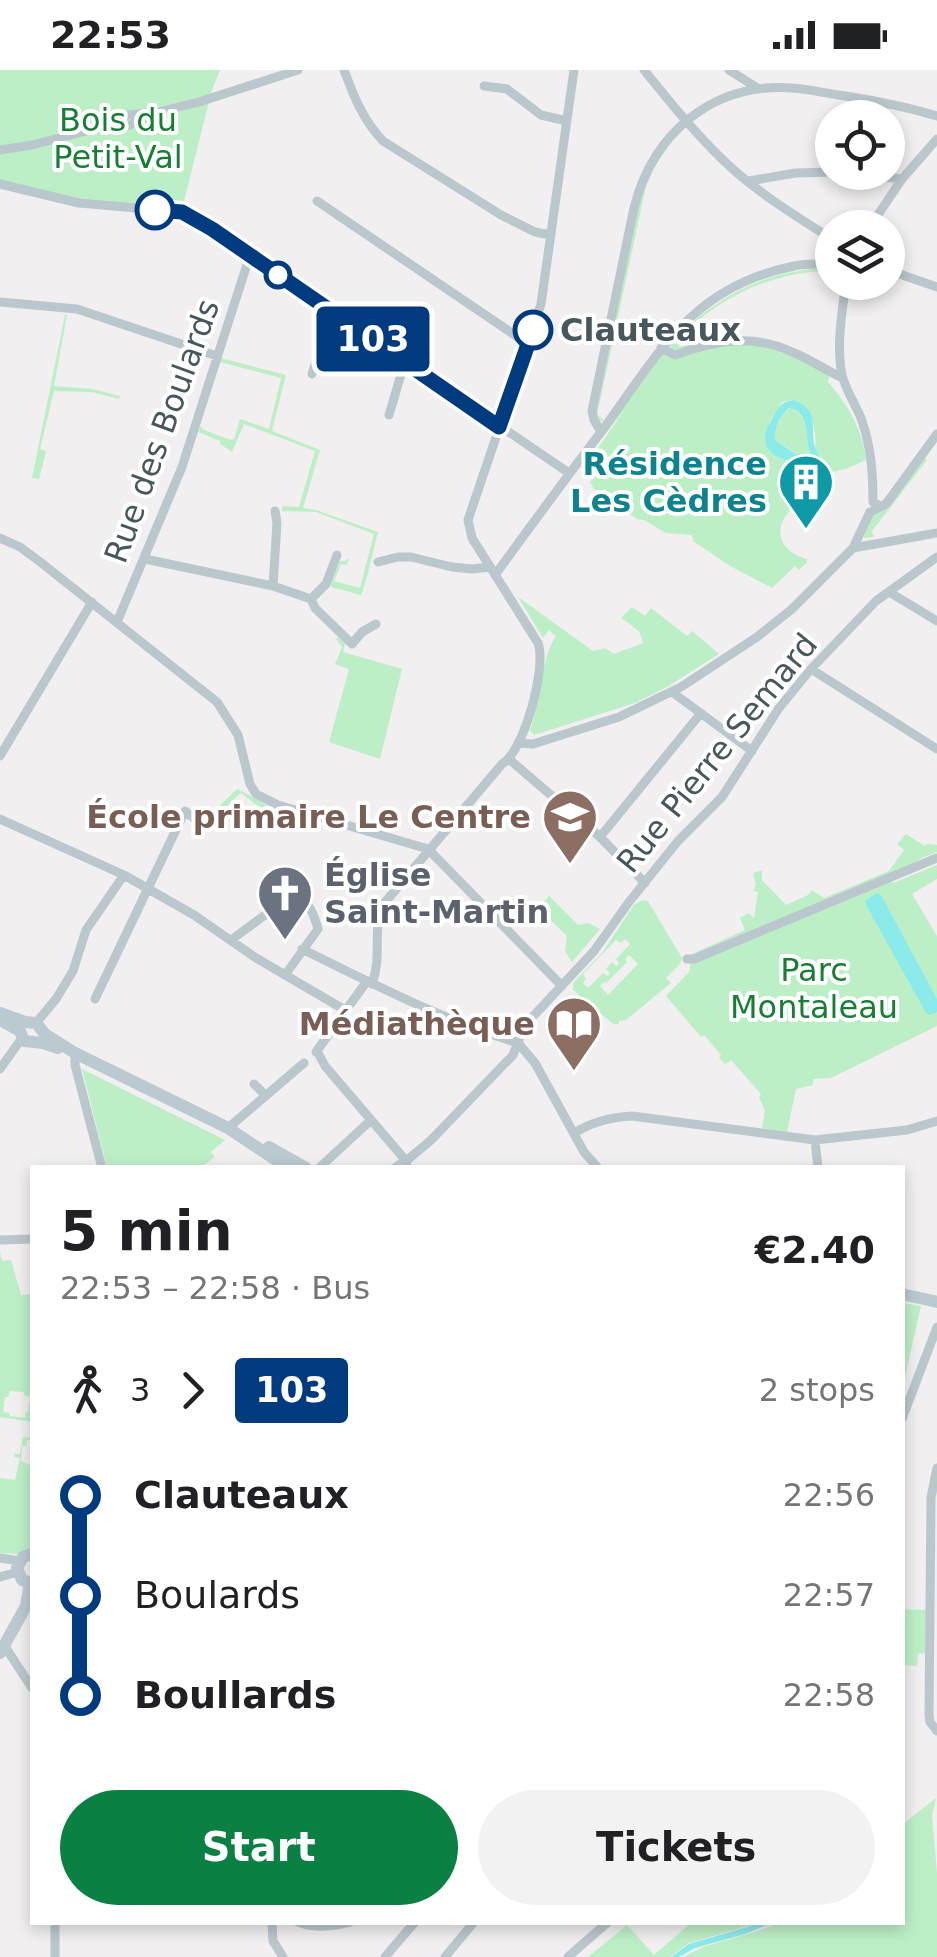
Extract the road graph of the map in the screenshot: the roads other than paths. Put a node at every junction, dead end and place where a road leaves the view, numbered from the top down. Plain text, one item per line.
1 (298, 70) edge
2 (344, 70) edge
3 (574, 70) edge
4 (644, 70) edge
5 (729, 70) edge
6 (484, 86) dead end
7 (759, 90) junction
8 (937, 116) edge
9 (567, 121) junction
10 (685, 121) junction
11 (937, 140) edge
12 (0, 150) edge
13 (815, 172) edge
14 (905, 175) edge
15 (749, 181) junction
16 (0, 184) edge
17 (317, 201) dead end
18 (815, 228) edge
19 (549, 235) junction
20 (250, 255) junction
21 (815, 264) edge
22 (905, 276) edge
23 (937, 287) edge
24 (844, 300) edge
25 (0, 302) edge
26 (332, 312) junction
27 (528, 344) junction
28 (661, 348) junction
29 (216, 356) junction
30 (405, 362) junction
31 (312, 374) dead end
32 (843, 378) junction
33 (389, 415) dead end
34 (499, 427) junction
35 (601, 432) junction
36 (937, 434) edge
37 (569, 474) junction
38 (880, 506) junction
39 (275, 511) dead end
40 (937, 533) edge
41 (0, 538) edge
42 (852, 548) junction
43 (337, 555) dead end
44 (937, 557) edge
45 (145, 559) junction
46 (378, 562) dead end
47 (493, 571) junction
48 (273, 586) junction
49 (889, 592) junction
50 (311, 599) junction
51 (92, 602) junction
52 (937, 621) edge
53 (117, 622) junction
54 (376, 624) dead end
55 (811, 669) junction
56 (672, 692) junction
57 (701, 713) junction
58 (518, 743) junction
59 (937, 748) edge
60 (752, 751) junction
61 (0, 756) edge
62 (510, 760) junction
63 (0, 819) edge
64 (207, 822) dead end
65 (600, 837) junction
66 (428, 849) junction
67 (937, 858) edge
68 (124, 876) junction
69 (645, 883) junction
70 (147, 888) junction
71 (231, 940) junction
72 (302, 949) junction
73 (688, 959) dead end
74 (285, 975) junction
75 (370, 983) junction
76 (562, 986) junction
77 (95, 1000) dead end
78 (346, 1010) junction
79 (0, 1016) edge
80 (30, 1031) junction
81 (513, 1042) junction
82 (75, 1053) junction
83 (304, 1063) dead end
84 (0, 1068) edge
85 (254, 1084) dead end
86 (266, 1096) junction
87 (370, 1120) junction
88 (937, 1121) edge
89 (231, 1130) junction
90 (574, 1132) junction
91 (815, 1140) junction
92 (101, 1165) edge
93 (284, 1165) edge
94 (300, 1165) edge
95 (322, 1165) edge
96 (401, 1165) edge
97 (403, 1165) edge
98 (595, 1165) edge
99 (818, 1165) edge
100 (30, 1239) edge
101 (0, 1240) edge
102 (905, 1295) edge
103 (937, 1302) edge
104 (937, 1327) edge
105 (905, 1411) edge
106 (937, 1468) edge
107 (0, 1558) edge
108 (23, 1562) edge
109 (0, 1577) edge
110 (30, 1583) edge
111 (30, 1588) edge
112 (933, 1634) edge
113 (2, 1649) edge
114 (30, 1685) edge
115 (937, 1731) edge
116 (55, 1925) edge
117 (272, 1925) edge
118 (412, 1925) edge
119 (472, 1925) edge
120 (605, 1925) edge
121 (55, 1957) edge
122 (283, 1957) edge
123 (385, 1957) edge
124 (445, 1957) edge
125 (568, 1957) edge

1 - 12 street
2 - 19 street
3 - 9 street
4 - 10 street
5 - 7 street
6 - 9 street
7 - 8 street
7 - 10 street
9 - 19 street
10 - 15 street
10 - 35 street
11 - 14 street
13 - 15 street
15 - 18 street
16 - 20 street
17 - 27 street
19 - 27 street
20 - 26 street
20 - 29 street, Rue des Boulards
21 - 28 street
22 - 23 street
24 - 32 street
25 - 29 street
26 - 30 street
26 - 31 street
27 - 34 street
28 - 32 street
28 - 35 street
29 - 45 street, Rue des Boulards
30 - 33 street
30 - 34 street
32 - 38 street
34 - 37 street
34 - 47 street
35 - 37 street
36 - 38 street
37 - 47 street
38 - 42 street
39 - 48 street
40 - 42 street
41 - 51 street
42 - 56 street
43 - 50 street
44 - 49 street, Rue Pierre Semard
45 - 48 street
45 - 53 street, Rue des Boulards
46 - 47 street
47 - 58 street
48 - 50 street
49 - 52 street
49 - 55 street, Rue Pierre Semard
50 - 54 street
51 - 53 street
51 - 61 street
53 - 66 street
55 - 59 street
55 - 60 street, Rue Pierre Semard
56 - 57 street
56 - 58 street
57 - 60 street
57 - 65 street
58 - 62 street
60 - 69 street, Rue Pierre Semard
62 - 65 street
62 - 66 street
63 - 68 street
64 - 70 street
65 - 69 street
66 - 75 street
66 - 76 street
67 - 73 street
68 - 70 street
68 - 80 street
69 - 76 street, Rue Pierre Semard
70 - 71 street
70 - 77 street
71 - 72 street
71 - 74 street
72 - 74 street
72 - 75 street
74 - 78 street
75 - 78 street
75 - 81 street
76 - 81 street, Rue Pierre Semard
78 - 87 street
79 - 80 street
80 - 82 street
80 - 84 street
81 - 90 street
81 - 97 street, Rue Pierre Semard
82 - 89 street
82 - 92 street
83 - 86 street
85 - 86 street
86 - 89 street
87 - 95 street
87 - 96 street
88 - 91 street
89 - 93 street
89 - 94 street
90 - 91 street
90 - 98 street
91 - 99 street
100 - 101 street
102 - 103 street
104 - 105 street
106 - 112 street
107 - 108 street
108 - 109 street
108 - 110 street
111 - 113 street
112 - 115 street
113 - 114 street
116 - 121 street
117 - 122 street
118 - 123 street
119 - 124 street
120 - 125 street

